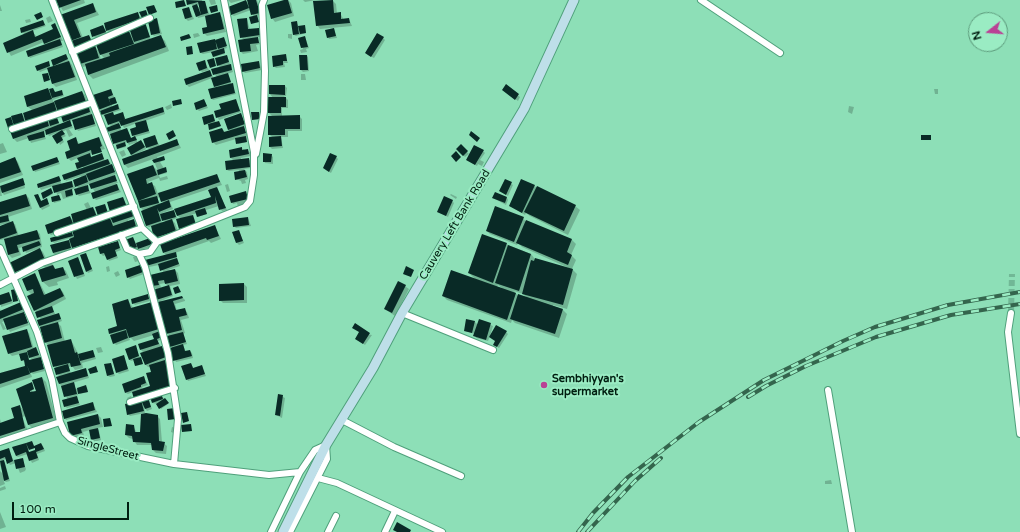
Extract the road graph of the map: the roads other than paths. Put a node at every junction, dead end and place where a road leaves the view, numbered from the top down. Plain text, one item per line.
1 (52, 0) edge
2 (224, 0) edge
3 (264, 0) edge
4 (574, 0) edge
5 (701, 0) edge
6 (150, 18) dead end
7 (72, 52) junction
8 (780, 53) dead end
9 (91, 102) junction
10 (12, 128) dead end
11 (254, 162) junction
12 (134, 206) junction
13 (142, 228) junction
14 (57, 233) dead end
15 (121, 235) junction
16 (157, 242) junction
17 (0, 248) edge
18 (139, 254) junction
19 (13, 279) junction
20 (0, 285) edge
21 (402, 313) junction
22 (1011, 313) tunnel mouth
23 (493, 350) dead end
24 (175, 388) junction
25 (828, 390) dead end
26 (130, 402) dead end
27 (342, 420) junction
28 (60, 422) junction
29 (1020, 434) edge
30 (0, 442) edge
31 (326, 445) junction
32 (174, 464) junction
33 (300, 472) junction
34 (461, 476) dead end
35 (318, 478) junction
36 (395, 511) junction
37 (336, 516) dead end
38 (271, 532) edge
39 (283, 532) edge
40 (290, 532) edge
41 (328, 532) edge
42 (385, 532) edge
43 (442, 532) edge
44 (852, 532) edge

1 - 7 street
2 - 11 street
3 - 11 street
4 - 21 main road, Cauvery Left Bank Road
5 - 8 street
6 - 7 street
7 - 9 street
9 - 10 street
9 - 12 street
11 - 16 street
12 - 13 street
12 - 14 street
13 - 15 street
13 - 16 street
15 - 18 street
15 - 19 street
16 - 18 street
17 - 19 street, SingleStreet
18 - 24 street
19 - 20 street
19 - 28 street, SingleStreet
21 - 23 street
21 - 27 main road, Cauvery Left Bank Road
22 - 29 street
24 - 26 street
24 - 32 street
25 - 44 street
27 - 31 main road, Cauvery Left Bank Road
27 - 34 street
28 - 30 street
28 - 32 street, SingleStreet
31 - 33 street
31 - 35 street
31 - 39 main road, Cauvery Left Bank Road
32 - 33 street, SingleStreet
33 - 38 street
35 - 36 street
35 - 40 street
36 - 42 street
36 - 43 street
37 - 41 street

